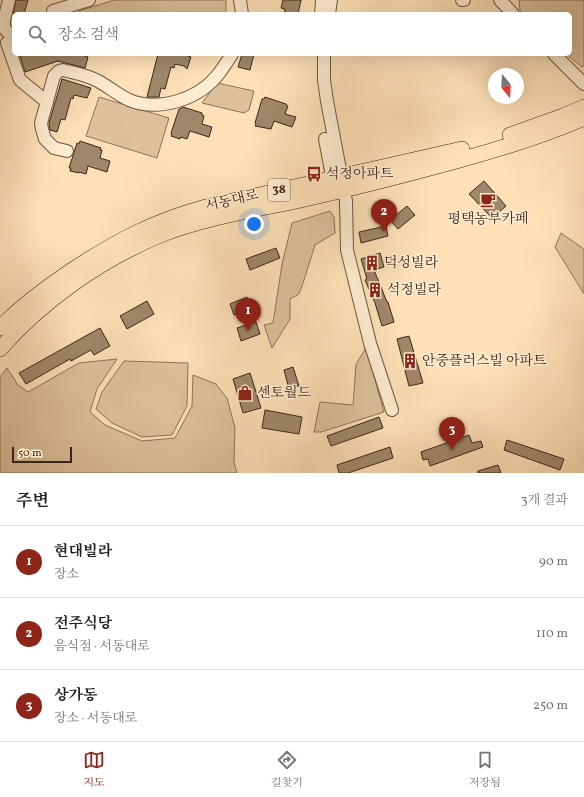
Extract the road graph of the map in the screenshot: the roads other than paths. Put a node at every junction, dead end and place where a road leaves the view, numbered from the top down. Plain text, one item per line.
1 (9, 0) edge
2 (89, 0) edge
3 (240, 0) edge
4 (322, 0) edge
5 (331, 0) edge
6 (500, 0) edge
7 (53, 8) edge
8 (242, 12) edge
9 (321, 12) edge
10 (329, 12) edge
11 (511, 12) edge
12 (12, 37) edge
13 (12, 40) edge
14 (231, 56) edge
15 (317, 56) edge
16 (324, 56) edge
17 (556, 56) edge
18 (584, 84) edge
19 (47, 102) junction
20 (584, 107) edge
21 (584, 118) edge
22 (66, 151) dead end
23 (338, 184) junction
24 (0, 328) edge
25 (0, 349) edge
26 (392, 410) dead end

1 - 12 street
2 - 7 street
3 - 8 street
4 - 9 street
5 - 10 street
6 - 11 street
13 - 19 street
14 - 19 street
15 - 23 street
16 - 23 street
17 - 18 street
19 - 22 street
20 - 23 main road, 서동대로 / 38
21 - 23 main road, 서동대로 / 38
23 - 24 main road, 서동대로 / 38
23 - 25 main road, 서동대로 / 38
23 - 26 street

